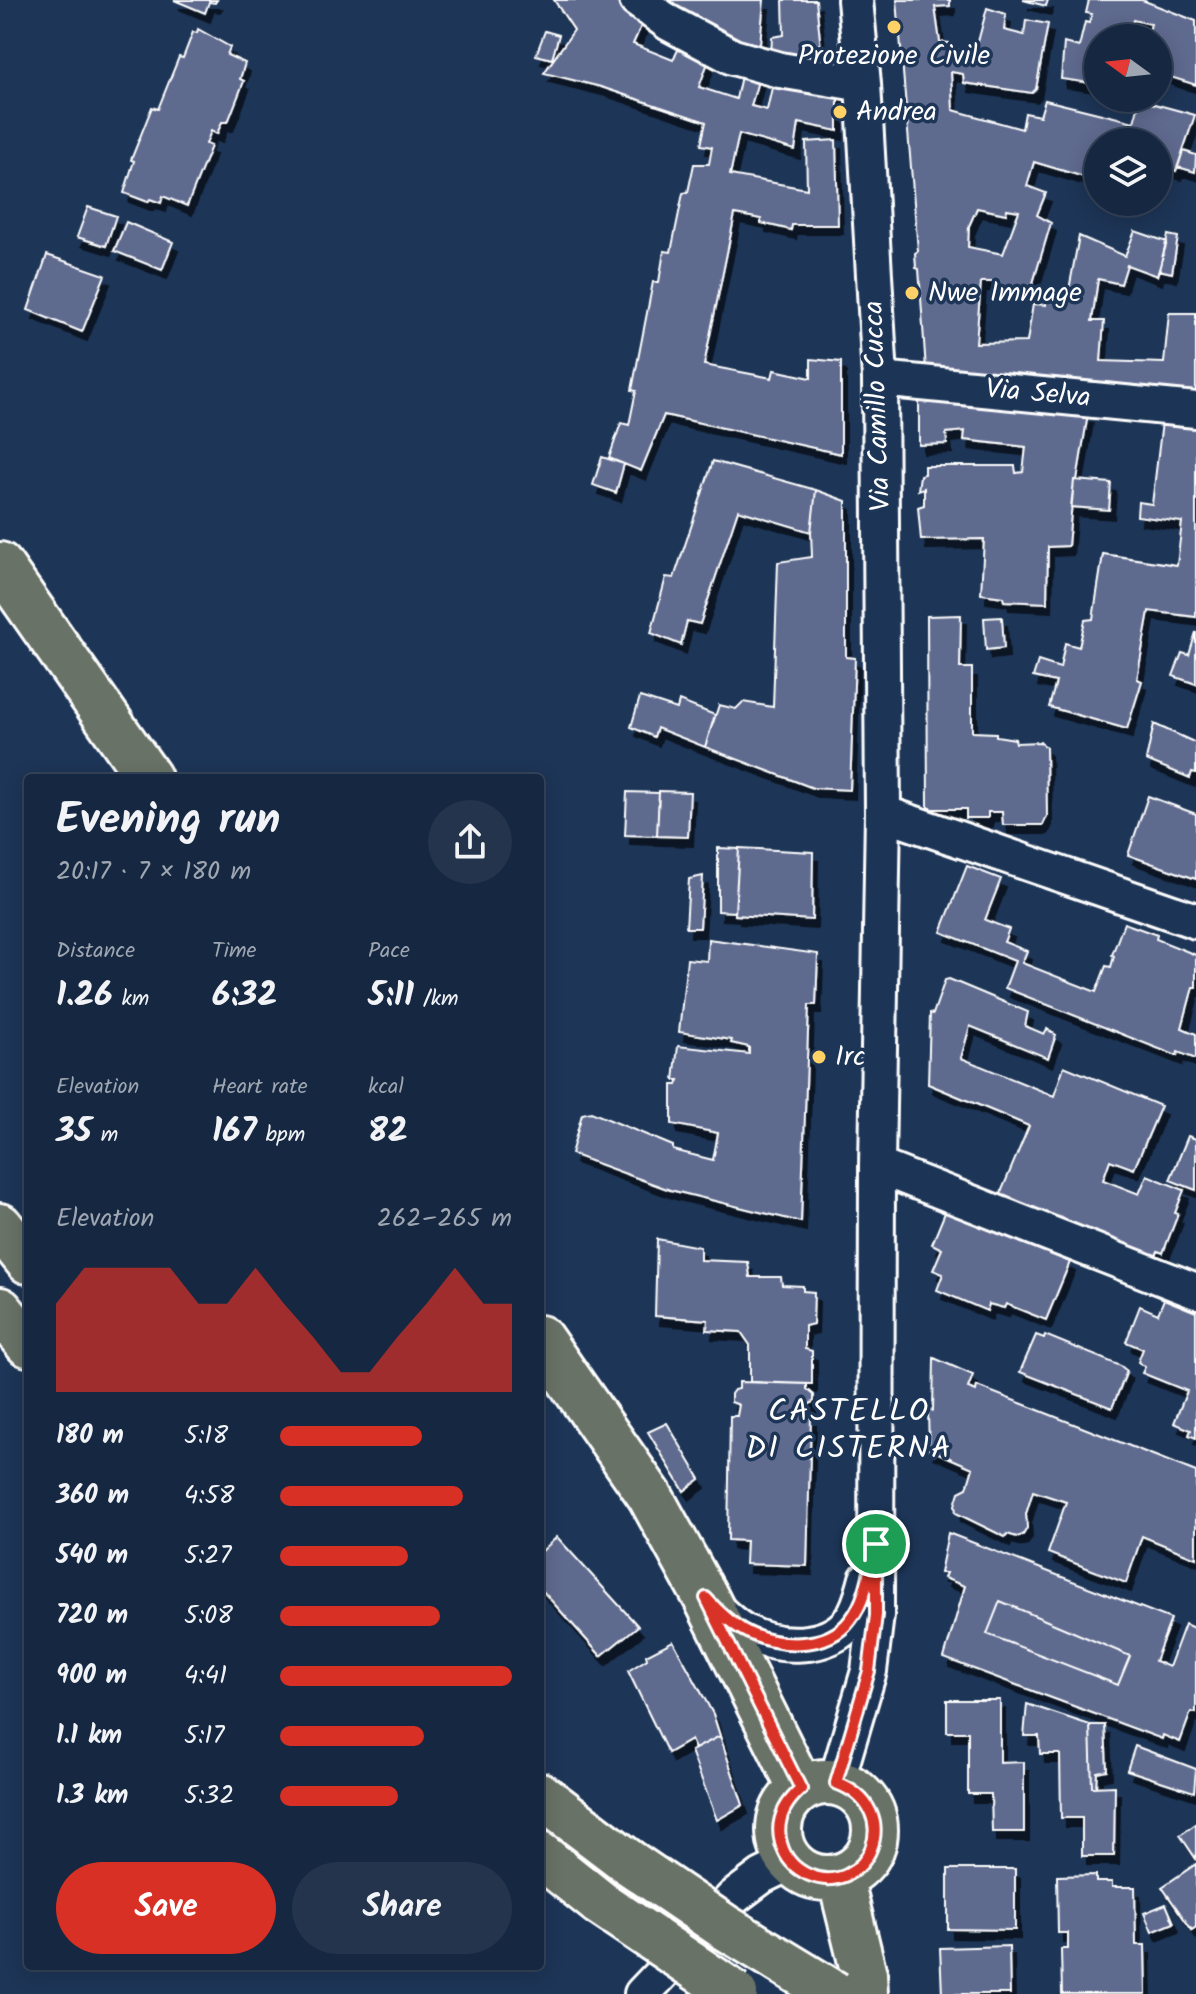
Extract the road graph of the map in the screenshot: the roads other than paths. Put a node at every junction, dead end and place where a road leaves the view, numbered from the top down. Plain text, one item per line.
1 (637, 0) edge
2 (855, 0) edge
3 (863, 84) junction
4 (880, 379) junction
5 (1196, 410) edge
6 (0, 565) edge
7 (146, 774) edge
8 (883, 813) junction
9 (1196, 921) edge
10 (877, 1166) junction
11 (0, 1226) edge
12 (24, 1256) edge
13 (1196, 1291) edge
14 (0, 1310) edge
15 (24, 1339) edge
16 (544, 1344) edge
17 (876, 1544) junction
18 (706, 1598) junction
19 (819, 1786) junction
20 (544, 1798) edge
21 (544, 1858) edge
22 (791, 1862) junction
23 (840, 1877) junction
24 (642, 1994) edge
25 (735, 1994) edge
26 (835, 1994) edge
27 (865, 1994) edge

1 - 3 street
2 - 3 street, Via Camillo Cucca
3 - 4 street, Via Camillo Cucca
4 - 5 street, Via Selva
4 - 8 street, Via Camillo Cucca
6 - 7 main road
8 - 9 street
8 - 10 street, Via Camillo Cucca
10 - 13 street
10 - 17 street, Via Camillo Cucca
11 - 12 main road
14 - 15 main road
16 - 18 main road
17 - 18 street
17 - 19 street
18 - 19 main road
19 - 22 main road
19 - 23 main road
20 - 26 main road, bridge
21 - 25 main road, bridge
22 - 23 main road
22 - 24 street
23 - 27 main road

